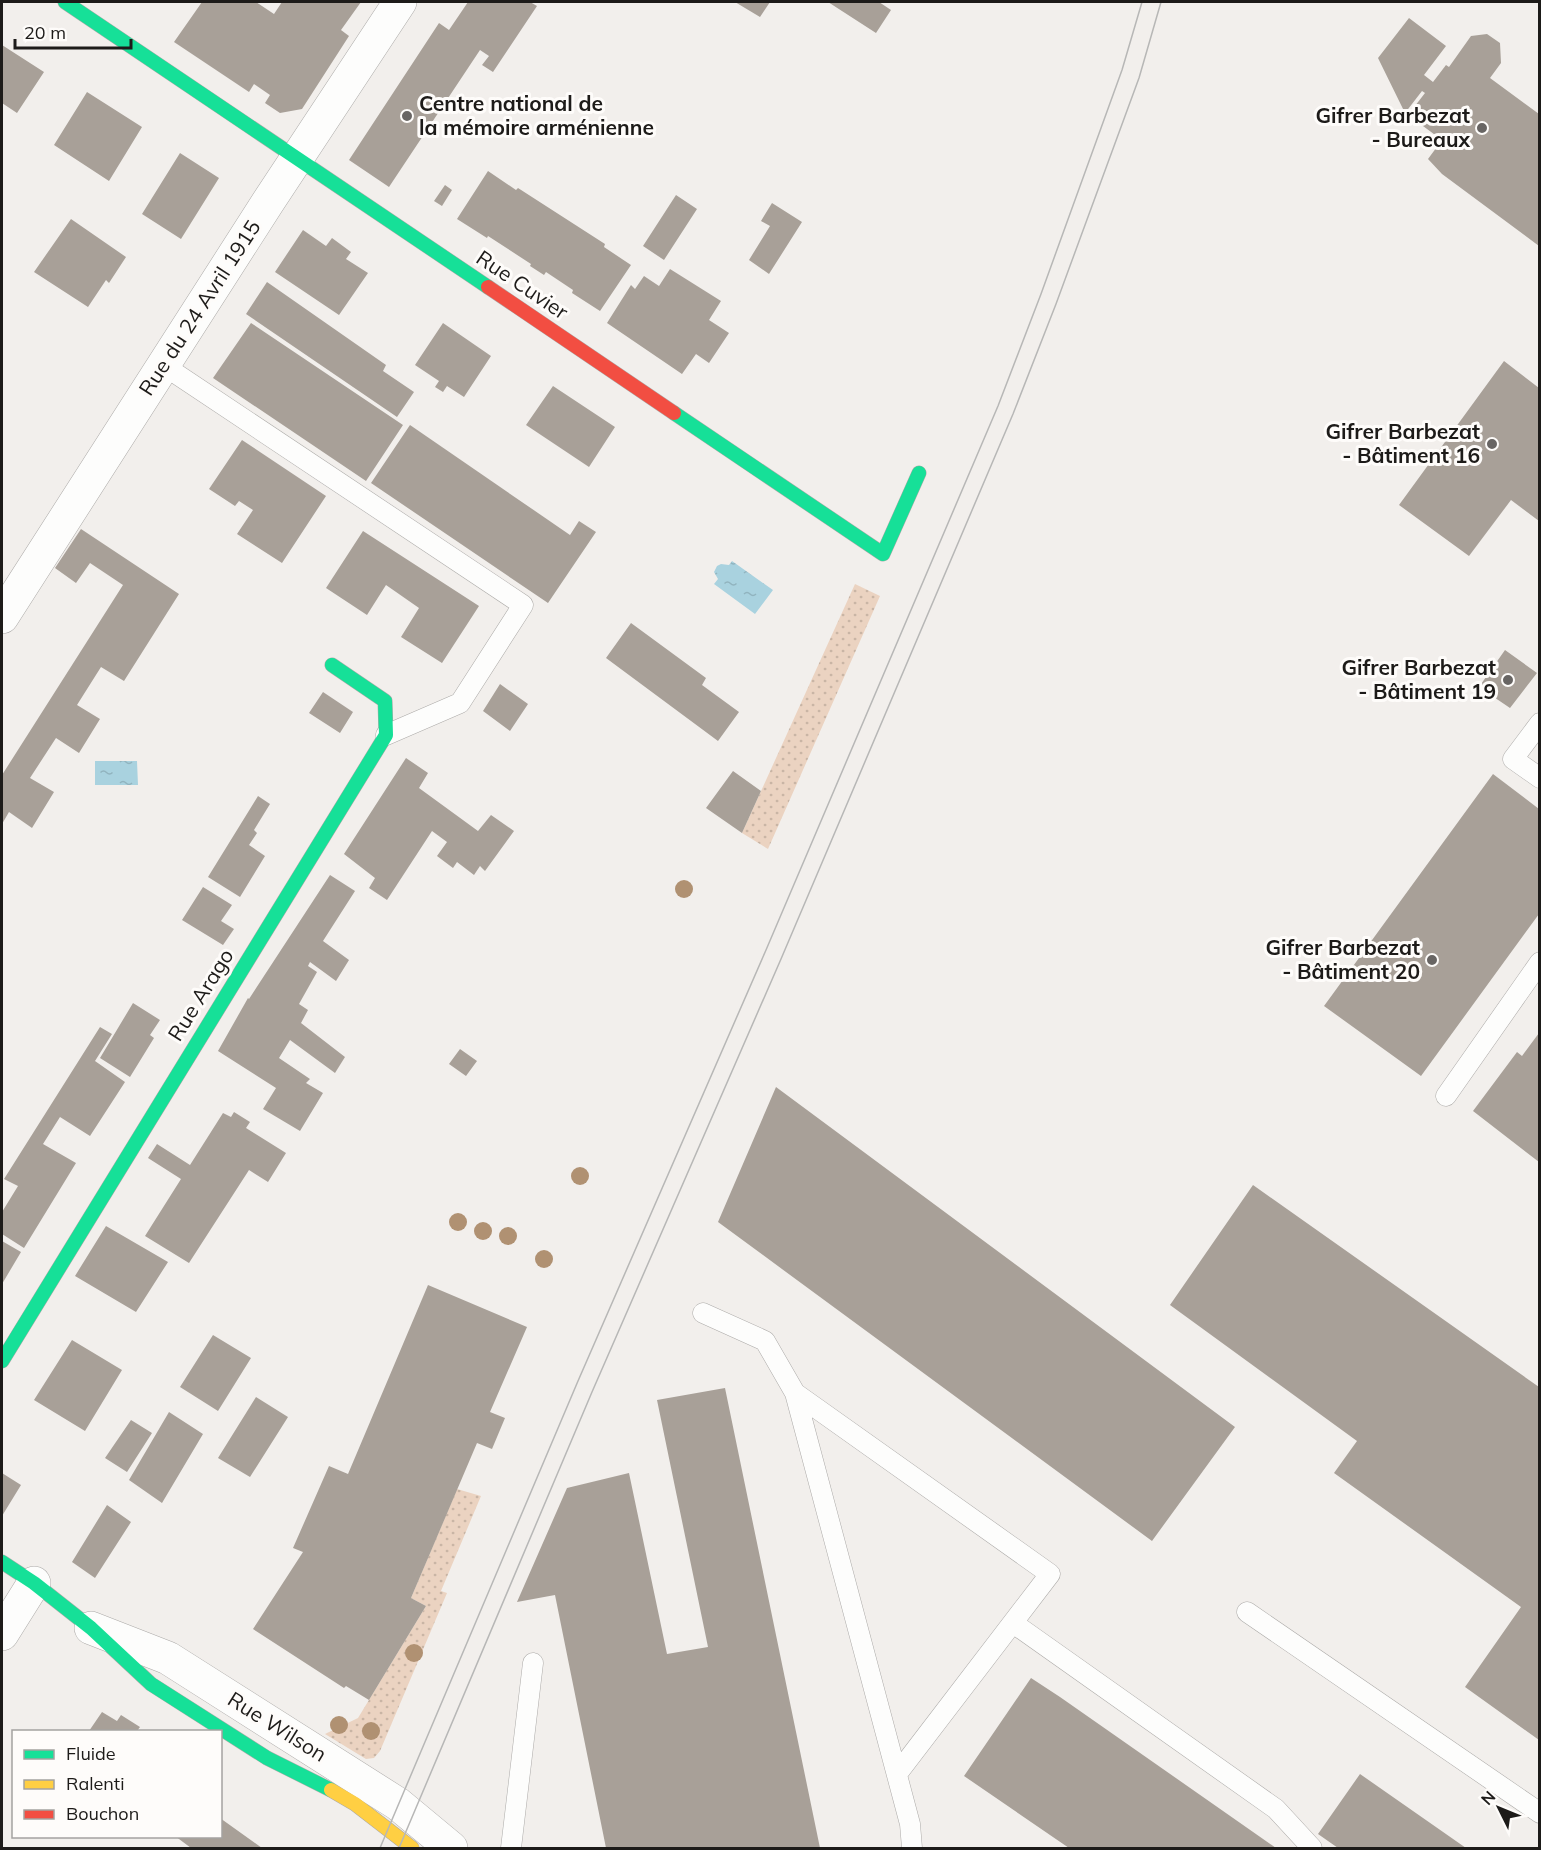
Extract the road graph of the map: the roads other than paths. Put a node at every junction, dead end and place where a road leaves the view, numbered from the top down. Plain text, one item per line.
1 (65, 2) edge
2 (400, 2) edge
3 (296, 159) junction
4 (163, 365) junction
5 (919, 472) dead end
6 (2, 617) edge
7 (332, 665) dead end
8 (1539, 723) edge
9 (386, 735) junction
10 (1539, 778) edge
11 (1539, 962) edge
12 (1446, 1096) dead end
13 (703, 1313) dead end
14 (2, 1361) edge
15 (795, 1393) junction
16 (2, 1562) edge
17 (34, 1583) junction
18 (1247, 1612) dead end
19 (1013, 1623) junction
20 (91, 1628) junction
21 (2, 1634) edge
22 (533, 1663) dead end
23 (897, 1774) junction
24 (1539, 1813) edge
25 (412, 1848) edge
26 (451, 1848) edge
27 (511, 1848) edge
28 (912, 1848) edge
29 (1312, 1848) edge

1 - 3 street, Rue Cuvier
2 - 3 street, Rue du 24 Avril 1915
3 - 4 street, Rue du 24 Avril 1915
3 - 5 street, Rue Cuvier
4 - 6 street, Rue du 24 Avril 1915
4 - 9 lane
7 - 9 street
8 - 10 lane
9 - 14 street, Rue Arago
11 - 12 lane
13 - 15 lane
15 - 19 lane
15 - 23 lane
16 - 17 street, Rue Wilson
17 - 20 street, Rue Wilson
17 - 21 street
18 - 24 lane
19 - 23 lane
19 - 29 lane
20 - 25 street, Rue Wilson
20 - 26 street, Rue Wilson
22 - 27 lane
23 - 28 lane

